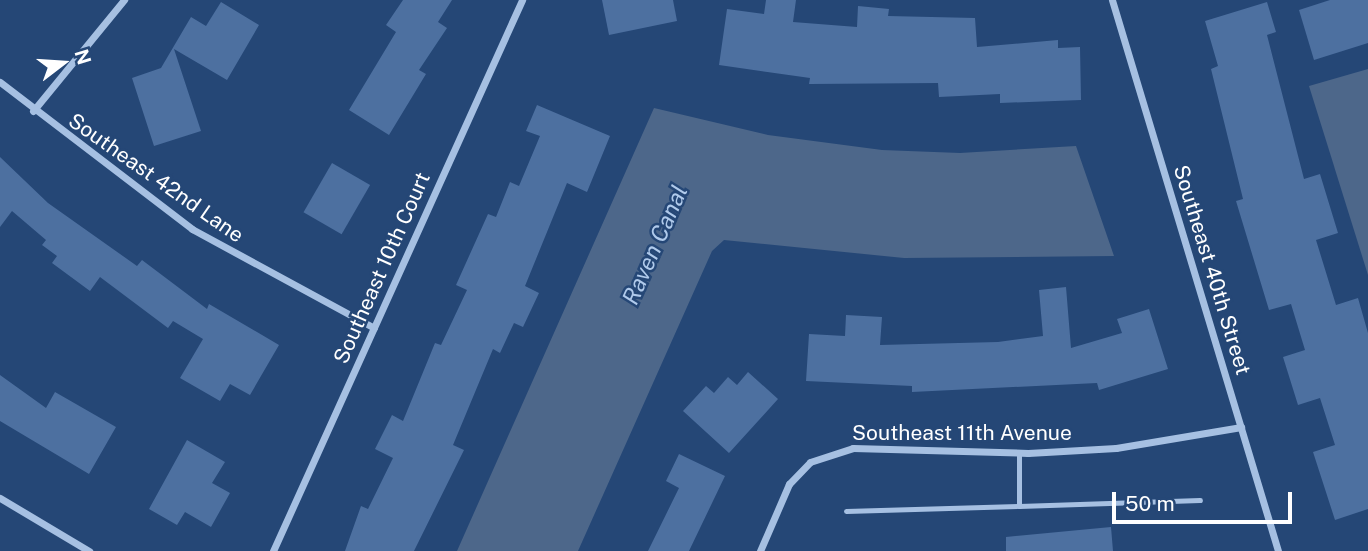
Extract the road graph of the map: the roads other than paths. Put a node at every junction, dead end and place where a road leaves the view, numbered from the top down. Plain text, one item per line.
1 (124, 0) edge
2 (522, 0) edge
3 (1112, 0) edge
4 (0, 82) edge
5 (33, 111) junction
6 (374, 328) junction
7 (1241, 427) junction
8 (1019, 453) junction
9 (0, 498) edge
10 (1200, 500) dead end
11 (1019, 506) junction
12 (846, 511) dead end
13 (89, 551) edge
14 (274, 551) edge
15 (760, 551) edge
16 (1278, 551) edge

1 - 5 street
2 - 6 street, Southeast 10th Court
3 - 7 street, Southeast 40th Street
4 - 5 street, Southeast 42nd Lane
5 - 6 street, Southeast 42nd Lane
6 - 14 street, Southeast 10th Court
7 - 8 street, Southeast 11th Avenue
7 - 16 street, Southeast 40th Street
8 - 11 lane
8 - 15 street, Southeast 11th Avenue
9 - 13 street
10 - 11 lane
11 - 12 lane

